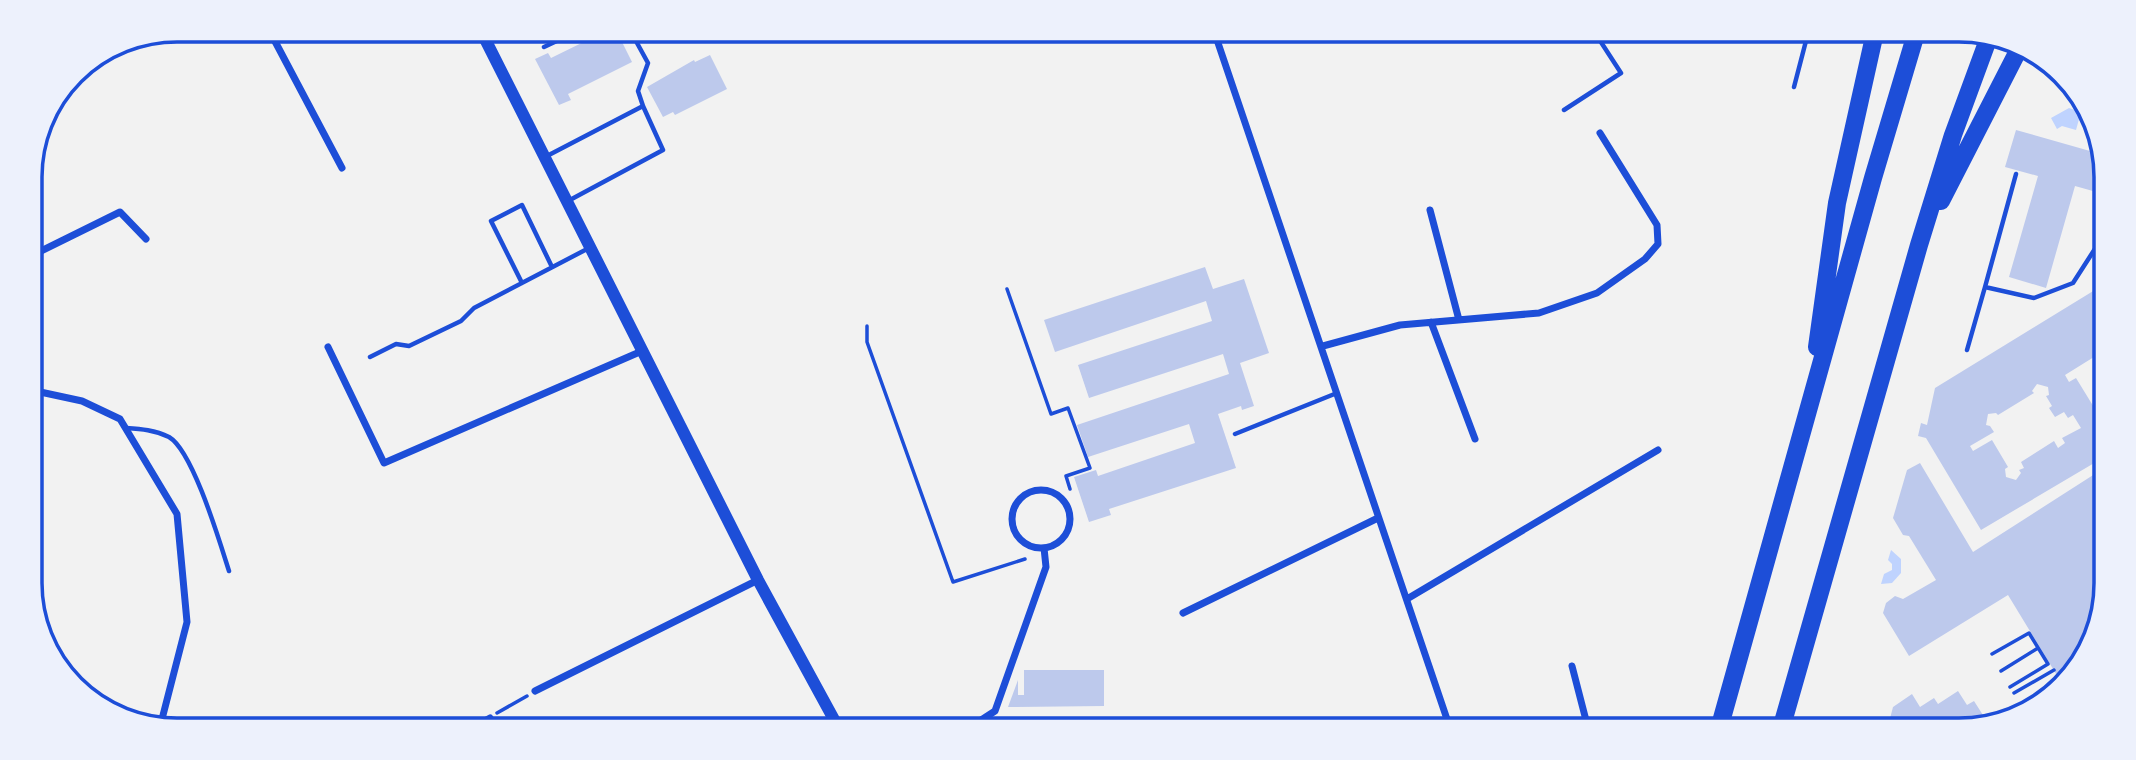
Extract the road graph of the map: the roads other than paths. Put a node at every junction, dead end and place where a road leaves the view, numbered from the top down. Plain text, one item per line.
1 (275, 42) edge
2 (487, 42) edge
3 (555, 42) edge
4 (636, 42) edge
5 (1218, 42) edge
6 (1601, 42) edge
7 (1806, 42) edge
8 (1873, 42) edge
9 (1914, 42) edge
10 (1986, 45) edge
11 (544, 47) dead end
12 (2016, 55) edge
13 (1794, 87) dead end
14 (643, 106) junction
15 (1564, 110) dead end
16 (1600, 133) dead end
17 (545, 158) junction
18 (342, 168) dead end
19 (2015, 174) dead end
20 (567, 202) junction
21 (1430, 210) dead end
22 (146, 239) dead end
23 (1919, 244) junction
24 (590, 247) junction
25 (2094, 250) edge
26 (42, 251) edge
27 (552, 267) junction
28 (522, 283) junction
29 (1985, 287) junction
30 (1459, 320) junction
31 (1431, 322) junction
32 (1323, 346) junction
33 (328, 347) dead end
34 (1968, 350) dead end
35 (642, 351) junction
36 (370, 357) dead end
37 (42, 392) edge
38 (1338, 392) junction
39 (1807, 420) junction
40 (126, 428) junction
41 (1235, 434) dead end
42 (1475, 439) dead end
43 (1658, 450) dead end
44 (1378, 518) junction
45 (1044, 548) junction
46 (229, 571) dead end
47 (758, 580) junction
48 (1407, 599) junction
49 (1183, 613) dead end
50 (1572, 666) dead end
51 (534, 691) road end
52 (163, 717) edge
53 (833, 718) edge
54 (984, 718) edge
55 (1447, 718) edge
56 (1585, 718) edge
57 (1723, 718) edge
58 (1784, 718) edge

1 - 18 street
2 - 17 street
3 - 11 lane
4 - 14 lane
5 - 32 street
6 - 15 lane
7 - 13 lane
8 - 39 highway
9 - 39 highway
10 - 23 highway
12 - 23 highway
14 - 17 lane
14 - 20 lane
16 - 30 street
17 - 20 street
19 - 29 lane
20 - 24 street
21 - 30 street
22 - 26 street
23 - 58 highway
24 - 27 lane
24 - 35 street
25 - 29 lane
27 - 28 lane
27 - 28 lane
28 - 36 lane
29 - 34 lane
30 - 31 street
31 - 32 street
31 - 42 street
32 - 38 street
33 - 35 street
35 - 47 street
37 - 40 street
38 - 41 lane
38 - 44 street
39 - 57 highway
40 - 46 lane
40 - 52 street
43 - 48 street
44 - 48 street
44 - 49 street
45 - 45 street
45 - 54 street
47 - 51 street
47 - 53 street
48 - 55 street
50 - 56 street

